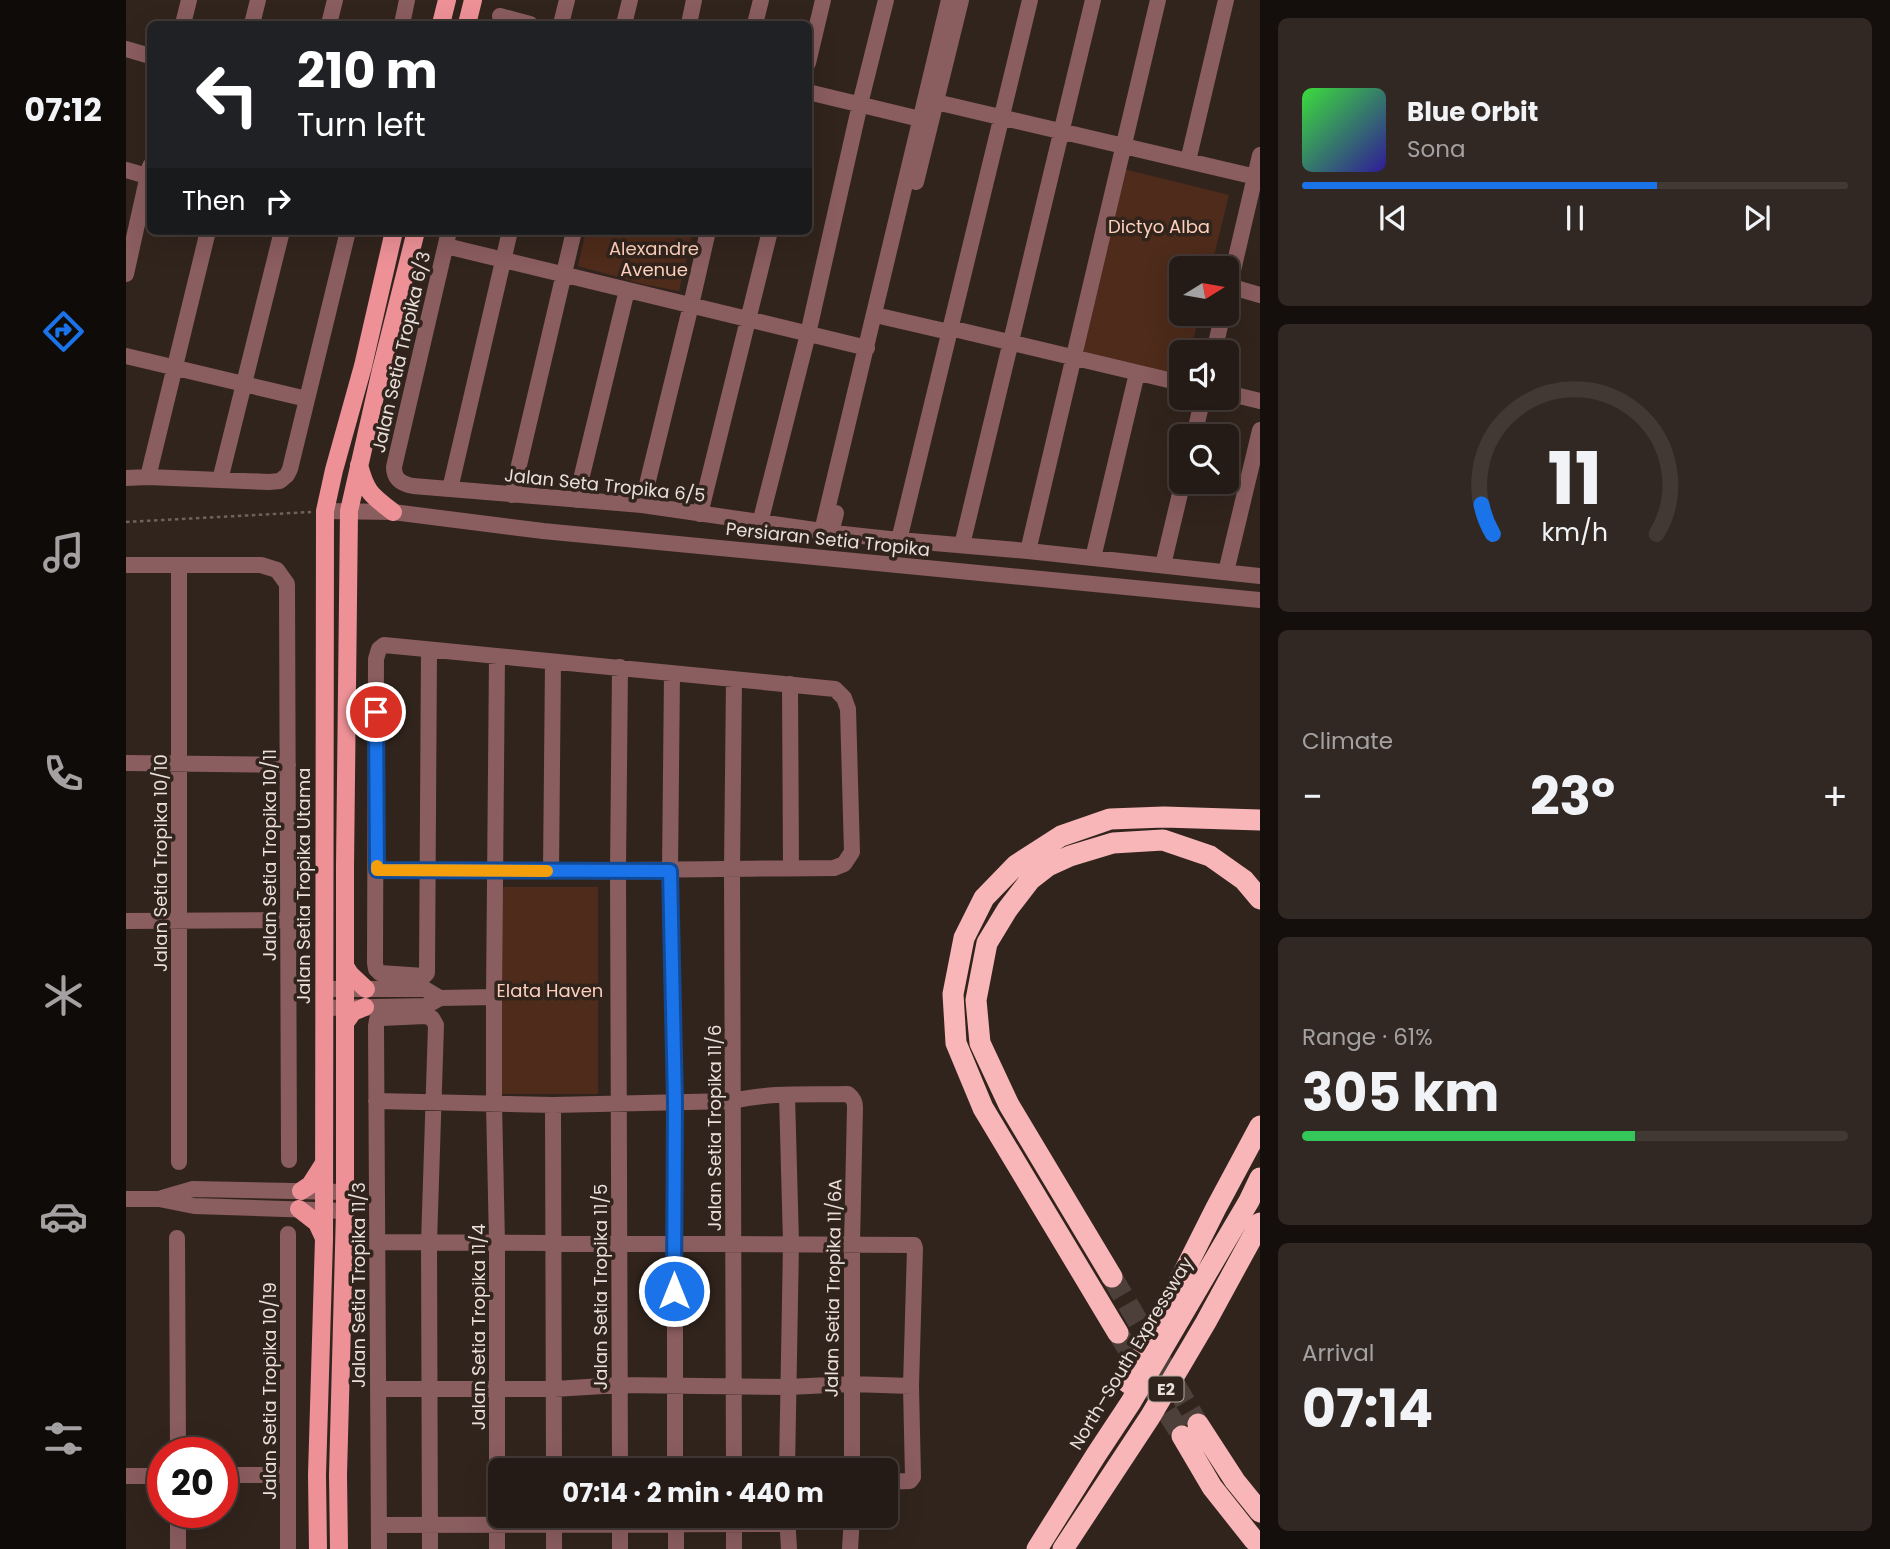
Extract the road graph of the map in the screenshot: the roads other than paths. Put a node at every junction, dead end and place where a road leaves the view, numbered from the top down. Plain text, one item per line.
1 (189, 0) edge
2 (258, 0) edge
3 (335, 0) edge
4 (407, 0) edge
5 (447, 0) edge
6 (473, 0) edge
7 (567, 0) edge
8 (630, 0) edge
9 (694, 0) edge
10 (761, 0) edge
11 (823, 0) edge
12 (886, 0) edge
13 (949, 0) edge
14 (961, 0) edge
15 (1030, 0) edge
16 (1093, 0) edge
17 (1158, 0) edge
18 (1226, 0) edge
19 (501, 14) edge
20 (184, 21) edge
21 (253, 21) edge
22 (330, 21) edge
23 (403, 21) edge
24 (442, 21) edge
25 (468, 21) edge
26 (521, 21) edge
27 (562, 21) edge
28 (625, 21) edge
29 (690, 21) edge
30 (756, 21) edge
31 (812, 46) edge
32 (126, 49) edge
33 (147, 55) edge
34 (812, 93) edge
35 (936, 102) junction
36 (860, 104) junction
37 (1001, 117) junction
38 (920, 119) junction
39 (1061, 131) junction
40 (1123, 147) junction
41 (1260, 155) edge
42 (1188, 161) junction
43 (126, 170) edge
44 (147, 173) edge
45 (1257, 177) edge
46 (147, 186) edge
47 (207, 235) edge
48 (281, 235) edge
49 (347, 235) edge
50 (393, 235) edge
51 (415, 235) edge
52 (509, 235) edge
53 (573, 235) edge
54 (707, 235) edge
55 (768, 235) edge
56 (447, 239) edge
57 (1237, 256) edge
58 (503, 260) junction
59 (126, 274) edge
60 (564, 274) junction
61 (627, 290) junction
62 (1239, 292) edge
63 (1260, 295) edge
64 (691, 305) junction
65 (884, 317) junction
66 (749, 319) junction
67 (949, 330) junction
68 (808, 334) junction
69 (1012, 342) junction
70 (867, 348) junction
71 (126, 356) edge
72 (1075, 357) junction
73 (174, 367) junction
74 (1137, 373) junction
75 (1169, 380) edge
76 (244, 383) junction
77 (1239, 396) edge
78 (307, 399) junction
79 (1260, 401) edge
80 (1260, 430) edge
81 (359, 465) junction
82 (394, 467) joint
83 (148, 477) junction
84 (126, 478) edge
85 (220, 480) junction
86 (450, 489) junction
87 (1180, 494) edge
88 (512, 495) junction
89 (576, 500) junction
90 (642, 505) junction
91 (325, 511) junction
92 (349, 511) junction
93 (393, 512) junction
94 (700, 514) junction
95 (760, 523) junction
96 (830, 532) junction
97 (899, 540) junction
98 (962, 545) junction
99 (1028, 551) junction
100 (1093, 558) junction
101 (126, 565) edge
102 (179, 565) junction
103 (1163, 565) junction
104 (1226, 572) junction
105 (1260, 576) edge
106 (1260, 600) edge
107 (429, 650) junction
108 (497, 656) junction
109 (553, 662) junction
110 (620, 667) junction
111 (672, 674) junction
112 (734, 679) junction
113 (790, 684) junction
114 (126, 763) edge
115 (179, 763) junction
116 (288, 765) junction
117 (1260, 820) edge
118 (791, 868) junction
119 (377, 870) junction
120 (618, 870) junction
121 (732, 870) junction
122 (427, 871) junction
123 (495, 871) junction
124 (551, 871) junction
125 (670, 871) junction
126 (1260, 899) edge
127 (179, 920) junction
128 (288, 920) junction
129 (126, 921) edge
130 (345, 966) junction
131 (324, 989) junction
132 (399, 989) junction
133 (494, 997) junction
134 (440, 998) junction
135 (345, 1006) junction
136 (370, 1006) junction
137 (399, 1006) junction
138 (324, 1008) junction
139 (787, 1095) junction
140 (376, 1101) junction
141 (733, 1101) junction
142 (433, 1102) junction
143 (675, 1102) junction
144 (494, 1104) junction
145 (553, 1105) junction
146 (619, 1105) junction
147 (1260, 1126) edge
148 (289, 1160) dead end
149 (179, 1162) dead end
150 (324, 1163) junction
151 (1260, 1178) edge
152 (252, 1190) junction
153 (345, 1192) junction
154 (126, 1199) edge
155 (159, 1199) junction
156 (300, 1200) junction
157 (324, 1201) junction
158 (252, 1208) junction
159 (345, 1211) junction
160 (1260, 1223) edge
161 (288, 1234) dead end
162 (177, 1238) dead end
163 (324, 1239) junction
164 (378, 1242) junction
165 (429, 1242) junction
166 (498, 1243) junction
167 (553, 1243) junction
168 (620, 1243) junction
169 (791, 1243) junction
170 (852, 1243) junction
171 (674, 1244) junction
172 (734, 1244) junction
173 (1112, 1277) tunnel mouth
174 (1118, 1333) tunnel mouth
175 (851, 1384) junction
176 (620, 1385) junction
177 (734, 1385) junction
178 (675, 1386) junction
179 (911, 1386) junction
180 (788, 1387) junction
181 (429, 1389) junction
182 (554, 1389) junction
183 (378, 1390) junction
184 (497, 1390) junction
185 (178, 1437) edge
186 (1096, 1455) junction
187 (497, 1458) edge
188 (554, 1458) edge
189 (620, 1458) edge
190 (675, 1458) edge
191 (734, 1458) edge
192 (787, 1458) edge
193 (852, 1458) edge
194 (238, 1475) edge
195 (288, 1475) junction
196 (317, 1475) junction
197 (338, 1475) junction
198 (126, 1476) edge
199 (147, 1476) edge
200 (898, 1482) edge
201 (1260, 1512) edge
202 (430, 1524) junction
203 (379, 1525) junction
204 (488, 1525) edge
205 (178, 1528) edge
206 (497, 1528) edge
207 (554, 1528) edge
208 (620, 1528) edge
209 (676, 1528) edge
210 (734, 1528) edge
211 (788, 1528) edge
212 (852, 1528) edge
213 (1260, 1545) edge
214 (851, 1548) edge
215 (178, 1549) edge
216 (288, 1549) edge
217 (318, 1549) edge
218 (339, 1549) edge
219 (379, 1549) edge
220 (430, 1549) edge
221 (497, 1549) edge
222 (554, 1549) edge
223 (620, 1549) edge
224 (676, 1549) edge
225 (734, 1549) edge
226 (789, 1549) edge
227 (1037, 1549) edge
228 (1063, 1549) edge

1 - 20 street
2 - 21 street
3 - 22 street
4 - 23 street
5 - 24 main road
6 - 25 main road
7 - 27 street
8 - 28 street
9 - 29 street
10 - 30 street
11 - 31 street
12 - 36 street
13 - 38 street
14 - 35 street
15 - 37 street
16 - 39 street
17 - 40 street
18 - 42 street
19 - 26 street
32 - 33 street
34 - 36 street
35 - 37 street
35 - 65 street
36 - 38 street
36 - 68 street
37 - 39 street
37 - 67 street
38 - 70 street
39 - 40 street
39 - 69 street
40 - 42 street
40 - 72 street
41 - 45 street
42 - 45 street
43 - 44 street
45 - 57 street
46 - 59 street
47 - 73 street
48 - 76 street
49 - 78 street
50 - 91 main road, Jalan Setia Tropika Utama
51 - 81 main road
52 - 58 street
53 - 60 street
54 - 64 street
55 - 66 street
56 - 58 street
56 - 82 street, Jalan Setia Tropika 6/3
58 - 60 street
58 - 86 street
60 - 61 street
60 - 88 street
61 - 64 street
61 - 89 street
62 - 63 street
64 - 66 street
64 - 90 street
65 - 67 street
65 - 96 street
66 - 68 street
66 - 94 street
67 - 69 street
67 - 97 street
68 - 70 street
68 - 95 street
69 - 72 street
69 - 98 street
70 - 96 street
71 - 73 street
72 - 74 street
72 - 99 street
73 - 76 street
73 - 83 street
74 - 75 street
74 - 100 street
76 - 78 street
76 - 85 street
77 - 79 street
78 - 85 street
80 - 104 street
81 - 92 main road
81 - 93 main road
82 - 86 street, Jalan Seta Tropika 6/5
83 - 84 street
83 - 85 street
86 - 88 street, Jalan Seta Tropika 6/5
87 - 103 street
88 - 89 street, Jalan Seta Tropika 6/5
89 - 90 street, Jalan Seta Tropika 6/5
90 - 94 street, Jalan Seta Tropika 6/5
91 - 92 street, Persiaran Setia Tropika
91 - 131 main road, Jalan Setia Tropika Utama
92 - 93 street, Persiaran Setia Tropika
92 - 130 main road
93 - 106 street, Persiaran Setia Tropika
94 - 95 street, Jalan Seta Tropika 6/5
95 - 96 street, Jalan Seta Tropika 6/5
96 - 97 street, Jalan Seta Tropika 6/5
97 - 98 street, Jalan Seta Tropika 6/5
98 - 99 street, Jalan Seta Tropika 6/5
99 - 100 street, Jalan Seta Tropika 6/5
100 - 103 street, Jalan Seta Tropika 6/5
101 - 102 street
102 - 115 street, Jalan Setia Tropika 10/10
102 - 116 street, Jalan Setia Tropika 10/11
103 - 104 street, Jalan Seta Tropika 6/5
104 - 105 street, Jalan Seta Tropika 6/5
107 - 108 street
107 - 119 street
107 - 122 street
108 - 109 street
108 - 123 street, Jalan Setia Tropika 11/4
109 - 110 street
109 - 124 street
110 - 111 street
110 - 120 street, Jalan Setia Tropika 11/5
111 - 112 street
111 - 125 street
112 - 113 street
112 - 121 street, Jalan Setia Tropika 11/6
113 - 118 street
113 - 118 street
114 - 115 street
115 - 116 street
115 - 127 street, Jalan Setia Tropika 10/10
116 - 128 street, Jalan Setia Tropika 10/11
117 - 174 highway
118 - 121 street
119 - 122 street
119 - 122 street
120 - 124 street
120 - 125 street
120 - 146 street, Jalan Setia Tropika 11/5
121 - 125 street
121 - 141 street, Jalan Setia Tropika 11/6
122 - 123 street
123 - 124 street
123 - 133 street, Jalan Setia Tropika 11/4
125 - 143 street
126 - 173 highway
127 - 128 street
127 - 129 street
127 - 149 street, Jalan Setia Tropika 10/10
128 - 148 street, Jalan Setia Tropika 10/11
130 - 135 main road
130 - 136 main road
131 - 135 street
131 - 138 main road, Jalan Setia Tropika Utama
132 - 134 street
132 - 136 street
132 - 137 street
133 - 134 street
133 - 144 street, Jalan Setia Tropika 11/4
134 - 137 street
135 - 136 street
135 - 136 main road
135 - 138 street
135 - 153 main road
136 - 137 street
136 - 140 street, Jalan Setia Tropika 11/3
136 - 142 street
138 - 150 main road, Jalan Setia Tropika Utama
139 - 141 street
139 - 169 street
139 - 170 street, Jalan Setia Tropika 11/6A
140 - 142 street
140 - 164 street, Jalan Setia Tropika 11/3
141 - 143 street
141 - 172 street, Jalan Setia Tropika 11/6
142 - 144 street
142 - 165 street
143 - 146 street
143 - 171 street
144 - 145 street
144 - 166 street, Jalan Setia Tropika 11/4
145 - 146 street
145 - 167 street
146 - 168 street, Jalan Setia Tropika 11/5
147 - 186 highway
150 - 156 main road
150 - 157 main road, Jalan Setia Tropika Utama
151 - 186 highway, North–South Expressway / E2
152 - 155 street
152 - 156 street
152 - 158 street
153 - 157 street
153 - 159 main road
154 - 155 street
155 - 158 street
156 - 157 street
156 - 158 street
156 - 163 main road
157 - 159 street
157 - 163 main road, Jalan Setia Tropika Utama
159 - 197 main road
160 - 228 highway, E2
161 - 195 street, Jalan Setia Tropika 10/19
162 - 185 street
163 - 196 main road, Jalan Setia Tropika Utama
164 - 165 street
164 - 183 street, Jalan Setia Tropika 11/3
165 - 166 street
165 - 181 street
166 - 167 street
166 - 184 street, Jalan Setia Tropika 11/4
167 - 168 street
167 - 182 street
168 - 171 street
168 - 176 street, Jalan Setia Tropika 11/5
169 - 170 street
169 - 172 street
169 - 180 street
170 - 175 street, Jalan Setia Tropika 11/6A
170 - 179 street
171 - 172 street
171 - 178 street
172 - 177 street, Jalan Setia Tropika 11/6
175 - 179 street
175 - 180 street
175 - 193 street, Jalan Setia Tropika 11/6A
176 - 178 street
176 - 182 street
176 - 189 street, Jalan Setia Tropika 11/5
177 - 178 street
177 - 180 street
177 - 191 street, Jalan Setia Tropika 11/6
178 - 190 street
179 - 200 street
180 - 192 street
181 - 183 street
181 - 184 street
181 - 202 street
182 - 184 street
182 - 188 street
183 - 203 street, Jalan Setia Tropika 11/3
184 - 187 street, Jalan Setia Tropika 11/4
186 - 227 highway, North–South Expressway / E2
194 - 195 street
195 - 216 street, Jalan Setia Tropika 10/19
196 - 197 main road
196 - 217 main road, Jalan Setia Tropika Utama
197 - 218 main road
198 - 199 street
201 - 213 highway
202 - 203 street
202 - 204 street
202 - 220 street
203 - 219 street, Jalan Setia Tropika 11/3
205 - 215 street
206 - 221 street, Jalan Setia Tropika 11/4
207 - 222 street
208 - 223 street
209 - 224 street
210 - 225 street
211 - 226 street
212 - 214 street

